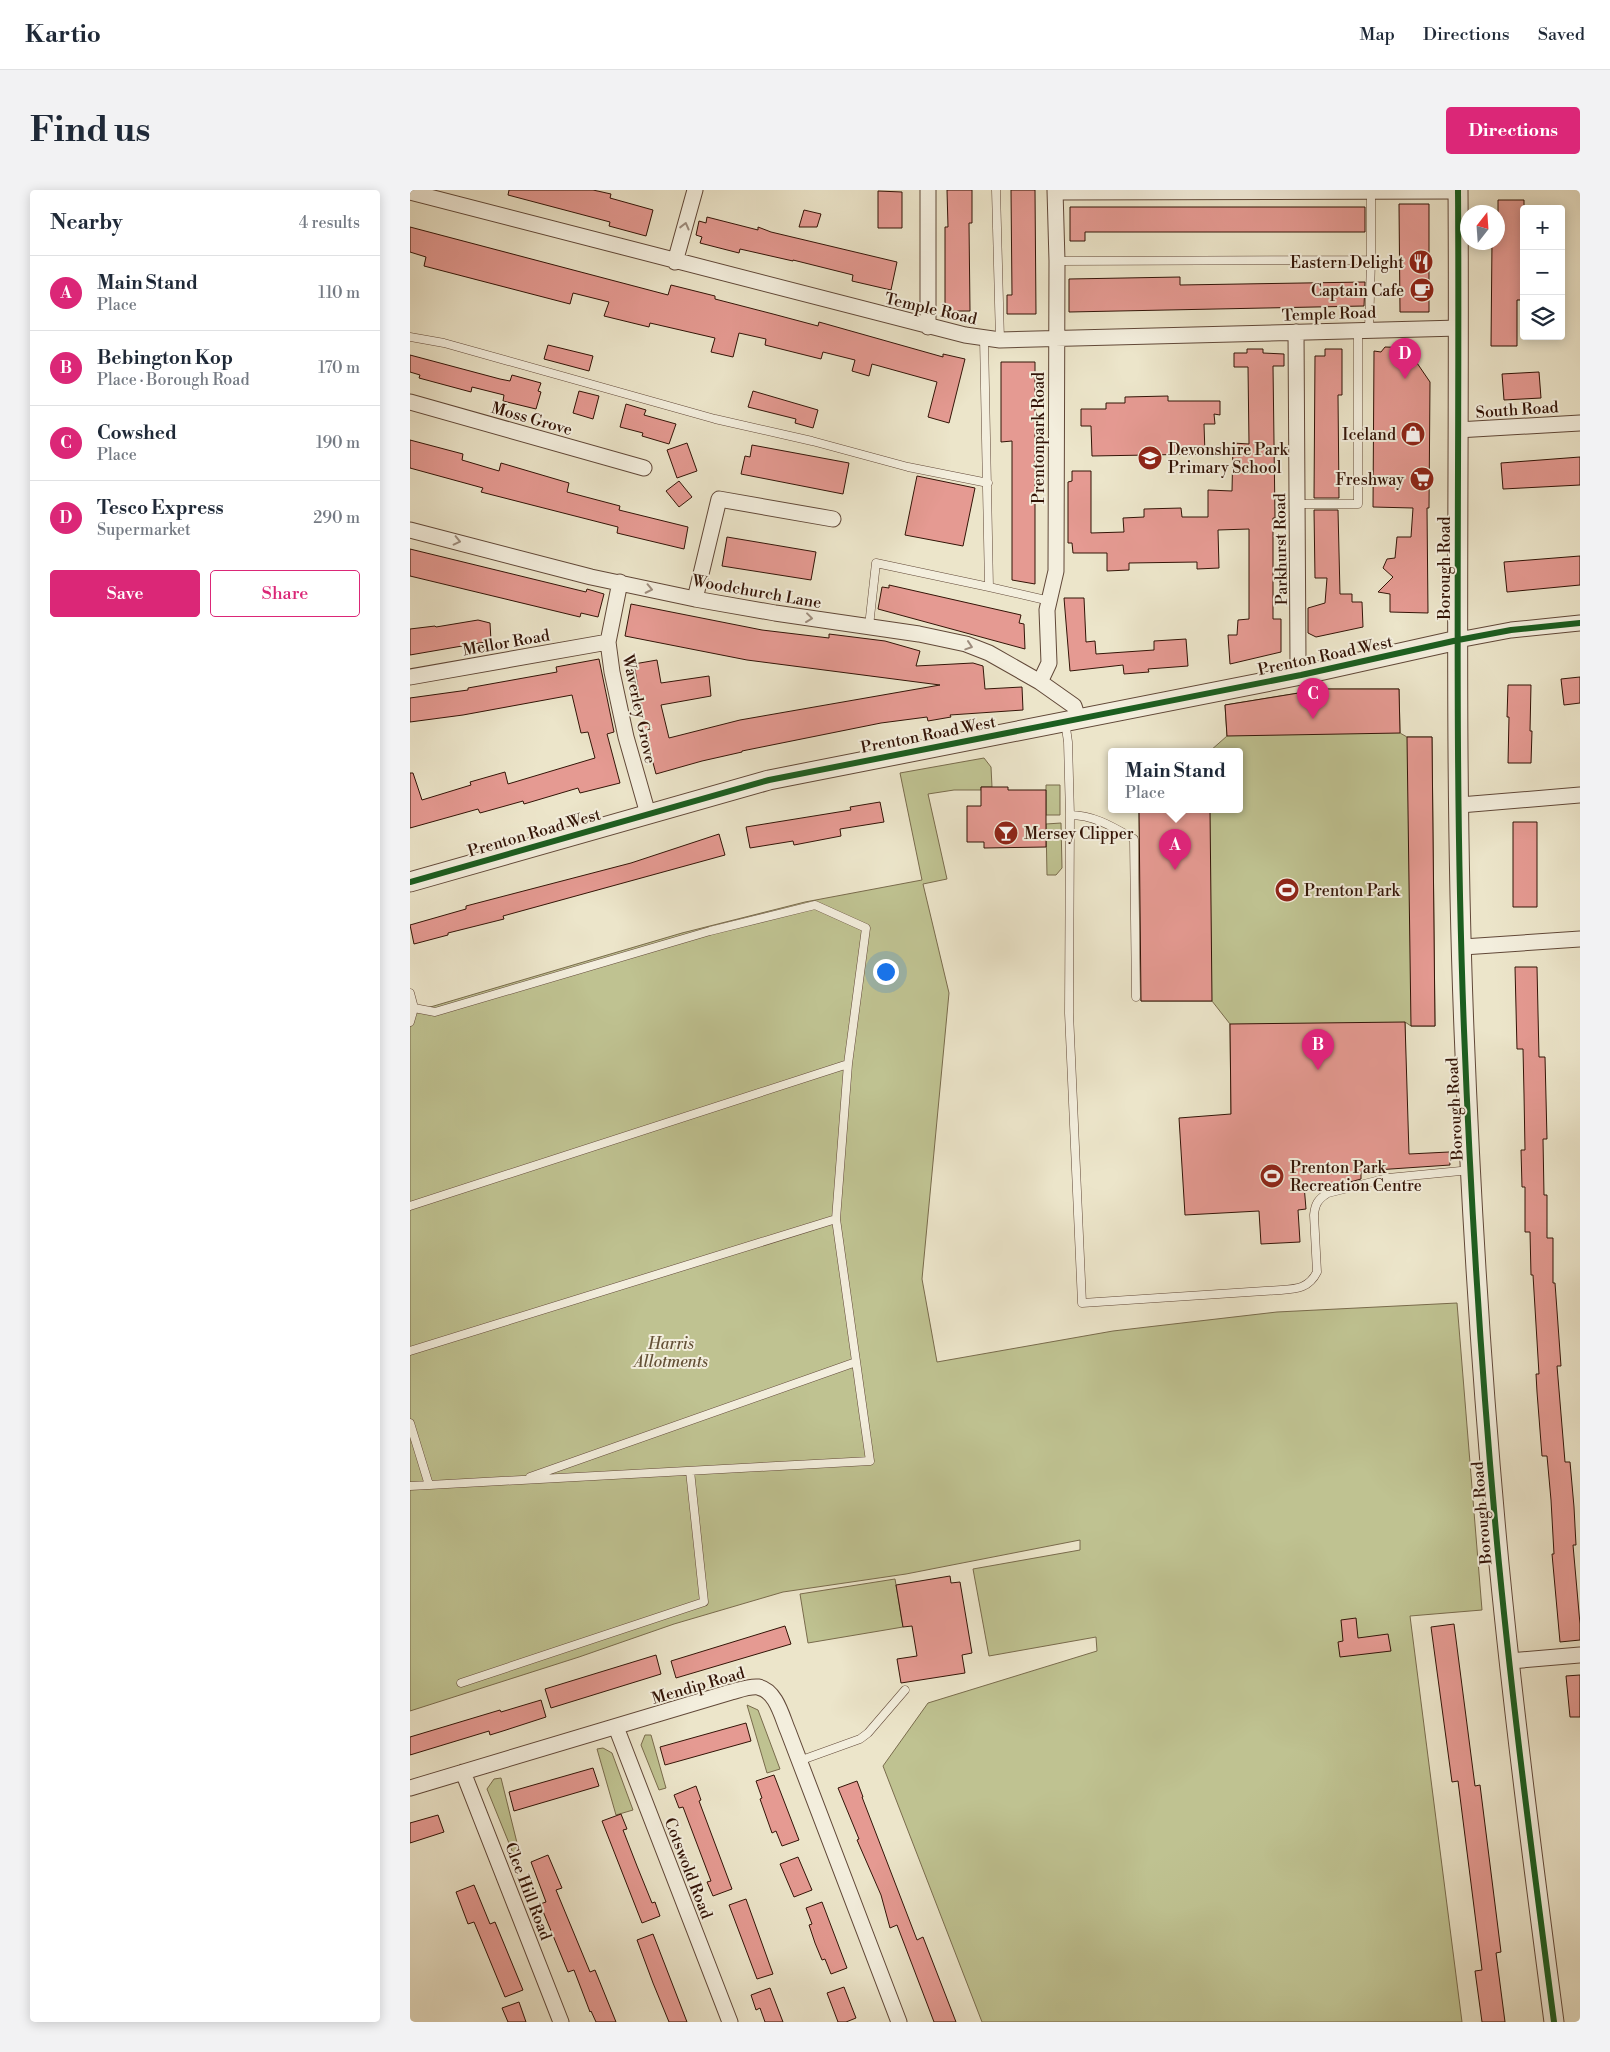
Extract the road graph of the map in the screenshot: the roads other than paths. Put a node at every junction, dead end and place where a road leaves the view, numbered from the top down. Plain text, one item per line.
1 (695, 190) edge
2 (928, 190) edge
3 (996, 190) edge
4 (1458, 190) edge
5 (1055, 191) edge
6 (1371, 191) edge
7 (410, 192) edge
8 (1371, 260) junction
9 (1057, 261) junction
10 (675, 262) junction
11 (928, 327) junction
12 (1459, 328) junction
13 (1364, 329) junction
14 (1296, 332) junction
15 (410, 337) edge
16 (984, 338) junction
17 (1056, 339) junction
18 (1000, 340) junction
19 (410, 402) edge
20 (1580, 423) edge
21 (1457, 430) junction
22 (644, 468) dead end
23 (988, 483) junction
24 (1296, 504) junction
25 (833, 519) dead end
26 (410, 530) edge
27 (620, 582) junction
28 (989, 586) junction
29 (695, 599) junction
30 (1050, 601) junction
31 (1580, 623) edge
32 (869, 626) junction
33 (1458, 640) junction
34 (608, 642) junction
35 (1301, 675) junction
36 (410, 677) edge
37 (1040, 682) junction
38 (1071, 719) junction
39 (1580, 795) edge
40 (1460, 805) junction
41 (648, 814) junction
42 (1070, 814) junction
43 (410, 882) edge
44 (1580, 939) edge
45 (1462, 947) junction
46 (410, 993) edge
47 (1136, 997) dead end
48 (414, 1008) junction
49 (410, 1022) edge
50 (848, 1064) junction
51 (1471, 1170) junction
52 (410, 1206) edge
53 (836, 1219) junction
54 (410, 1351) edge
55 (856, 1362) junction
56 (410, 1424) edge
57 (690, 1471) junction
58 (522, 1480) junction
59 (429, 1485) junction
60 (410, 1486) edge
61 (1580, 1656) edge
62 (1510, 1662) junction
63 (461, 1683) dead end
64 (905, 1690) dead end
65 (616, 1727) junction
66 (799, 1761) junction
67 (463, 1772) junction
68 (410, 1788) edge
69 (561, 2022) edge
70 (730, 2022) edge
71 (899, 2022) edge
72 (1554, 2022) edge

10 -> 1 street
2 - 11 street
3 - 18 lane
4 - 6 street
4 - 12 street, Borough Road
5 - 6 street
5 - 9 street, Prentonpark Road
6 - 8 lane
7 - 10 street, Temple Road
8 - 9 lane
8 - 13 lane
9 - 17 street, Prentonpark Road
10 - 11 street, Temple Road
11 - 16 street, Temple Road
12 - 13 street, Temple Road
12 - 21 street, Borough Road
13 - 14 street, Temple Road
13 - 24 lane
14 - 17 street, Temple Road
14 - 24 street, Parkhurst Road
15 - 23 lane
16 - 18 street, Temple Road
16 - 23 lane
17 - 18 street, Temple Road
17 - 30 street, Prentonpark Road
19 - 22 street, Moss Grove
20 - 21 street, South Road
21 - 33 street, Borough Road
23 - 28 lane
24 - 35 street, Parkhurst Road
25 - 29 street
26 -> 27 street, Woodchurch Lane
27 -> 29 street, Woodchurch Lane
27 - 34 street, Waverley Grove
28 - 30 lane
28 - 32 lane
29 -> 32 street, Woodchurch Lane
30 - 37 street, Prentonpark Road
31 - 33 street
32 -> 37 street, Woodchurch Lane
33 - 35 street, Prenton Road West
33 - 40 street, Borough Road
34 - 36 street, Mellor Road
34 - 41 street, Waverley Grove
35 - 38 street, Prenton Road West
37 - 38 street, Woodchurch Lane
38 - 41 street, Prenton Road West
38 - 42 lane
39 - 40 street
40 - 45 street, Borough Road
41 - 43 street, Prenton Road West
42 - 47 lane
42 - 51 lane
44 - 45 street
45 - 51 street, Borough Road
46 - 48 lane
48 - 49 lane
48 - 50 lane
50 - 52 lane
50 - 53 lane
51 - 62 street, Borough Road
53 - 54 lane
53 - 55 lane
55 - 57 lane
55 - 58 lane
56 - 59 lane
57 - 58 lane
57 - 63 lane
58 - 59 lane
59 - 60 lane
61 - 62 street
62 - 72 street, Borough Road
64 - 66 lane
65 - 66 street, Mendip Road
65 - 67 street, Mendip Road
65 - 70 street, Cotswold Road
66 - 71 street, Mendip Road
67 - 68 street, Mendip Road
67 - 69 street, Clee Hill Road

